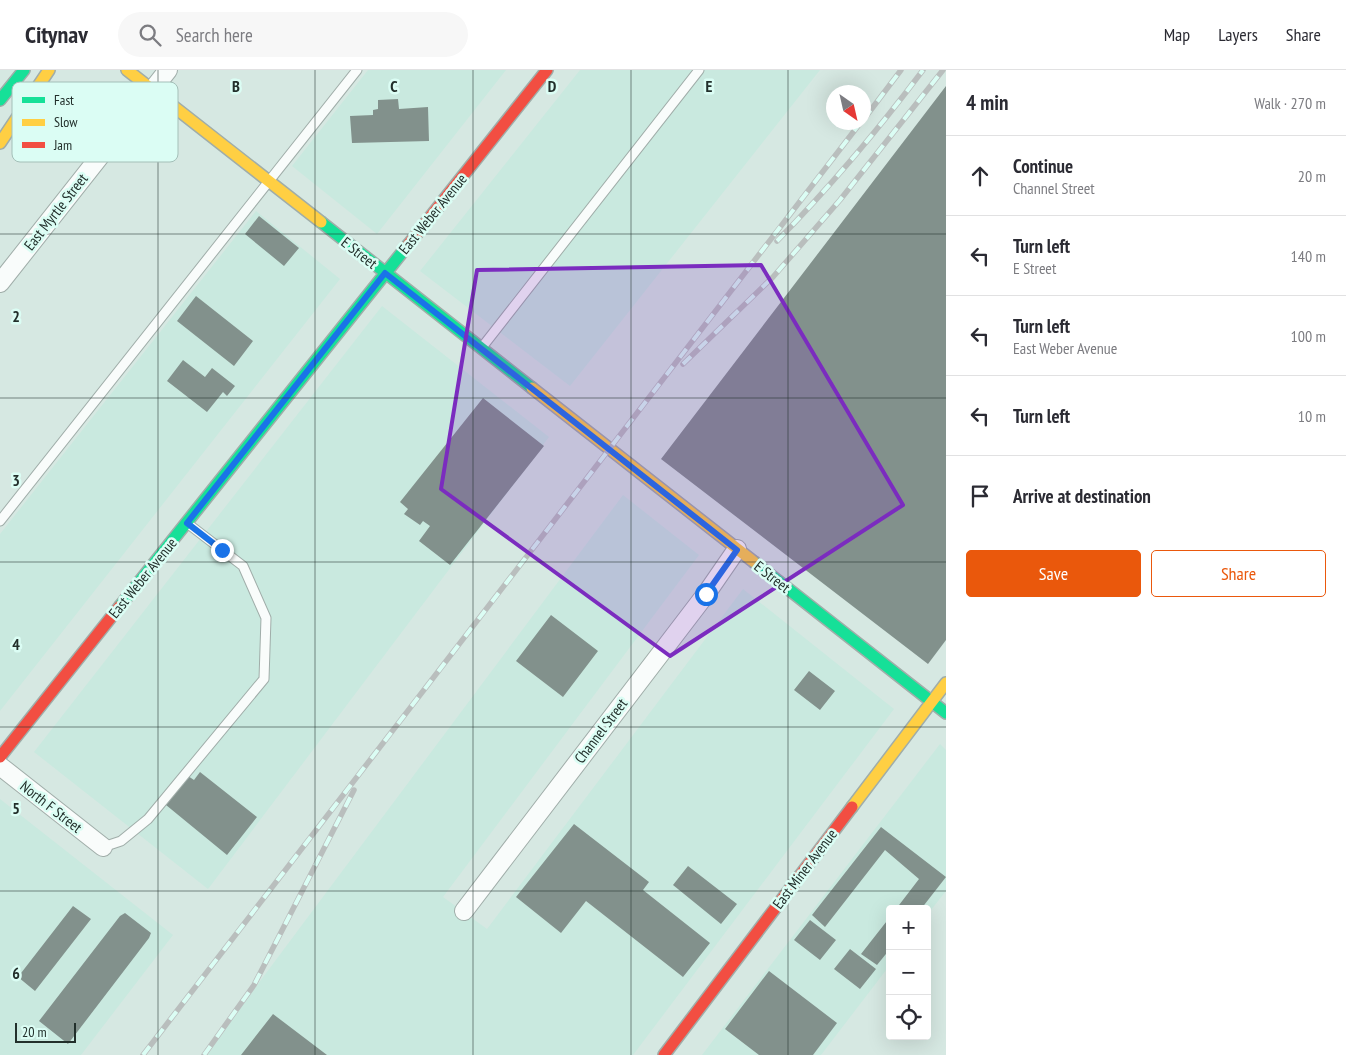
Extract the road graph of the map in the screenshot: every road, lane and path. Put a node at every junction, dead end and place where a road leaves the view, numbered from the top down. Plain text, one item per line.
1 (24, 70) edge
2 (49, 70) edge
3 (127, 70) edge
4 (168, 70) edge
5 (357, 70) edge
6 (547, 70) edge
7 (699, 70) edge
8 (14, 82) edge
9 (41, 82) edge
10 (142, 82) edge
11 (158, 82) edge
12 (12, 85) edge
13 (0, 100) edge
14 (178, 110) edge
15 (12, 125) edge
16 (0, 143) edge
17 (95, 162) edge
18 (269, 182) junction
19 (385, 273) junction
20 (0, 283) edge
21 (481, 348) junction
22 (0, 522) edge
23 (187, 523) junction
24 (737, 550) junction
25 (946, 683) edge
26 (933, 703) junction
27 (946, 713) edge
28 (0, 757) edge
29 (0, 766) edge
30 (104, 847) joint
31 (464, 911) dead end
32 (664, 1055) edge

1 - 8 main road
2 - 9 main road
3 - 10 main road, E Street
4 - 11 street, East Myrtle Street
5 - 18 lane
6 - 19 main road, East Weber Avenue
7 - 21 lane
12 - 13 main road
14 - 18 main road, E Street
15 - 16 main road
17 - 20 street, East Myrtle Street
18 - 19 main road, E Street
18 - 22 lane
19 - 21 main road, E Street
19 - 23 main road, East Weber Avenue
21 - 24 main road, E Street
23 - 28 main road, East Weber Avenue
23 - 30 lane
24 - 26 main road, E Street
24 - 31 street, Channel Street
25 - 26 main road, East Miner Avenue
26 - 27 main road, E Street
26 - 32 main road, East Miner Avenue
29 - 30 street, North F Street

